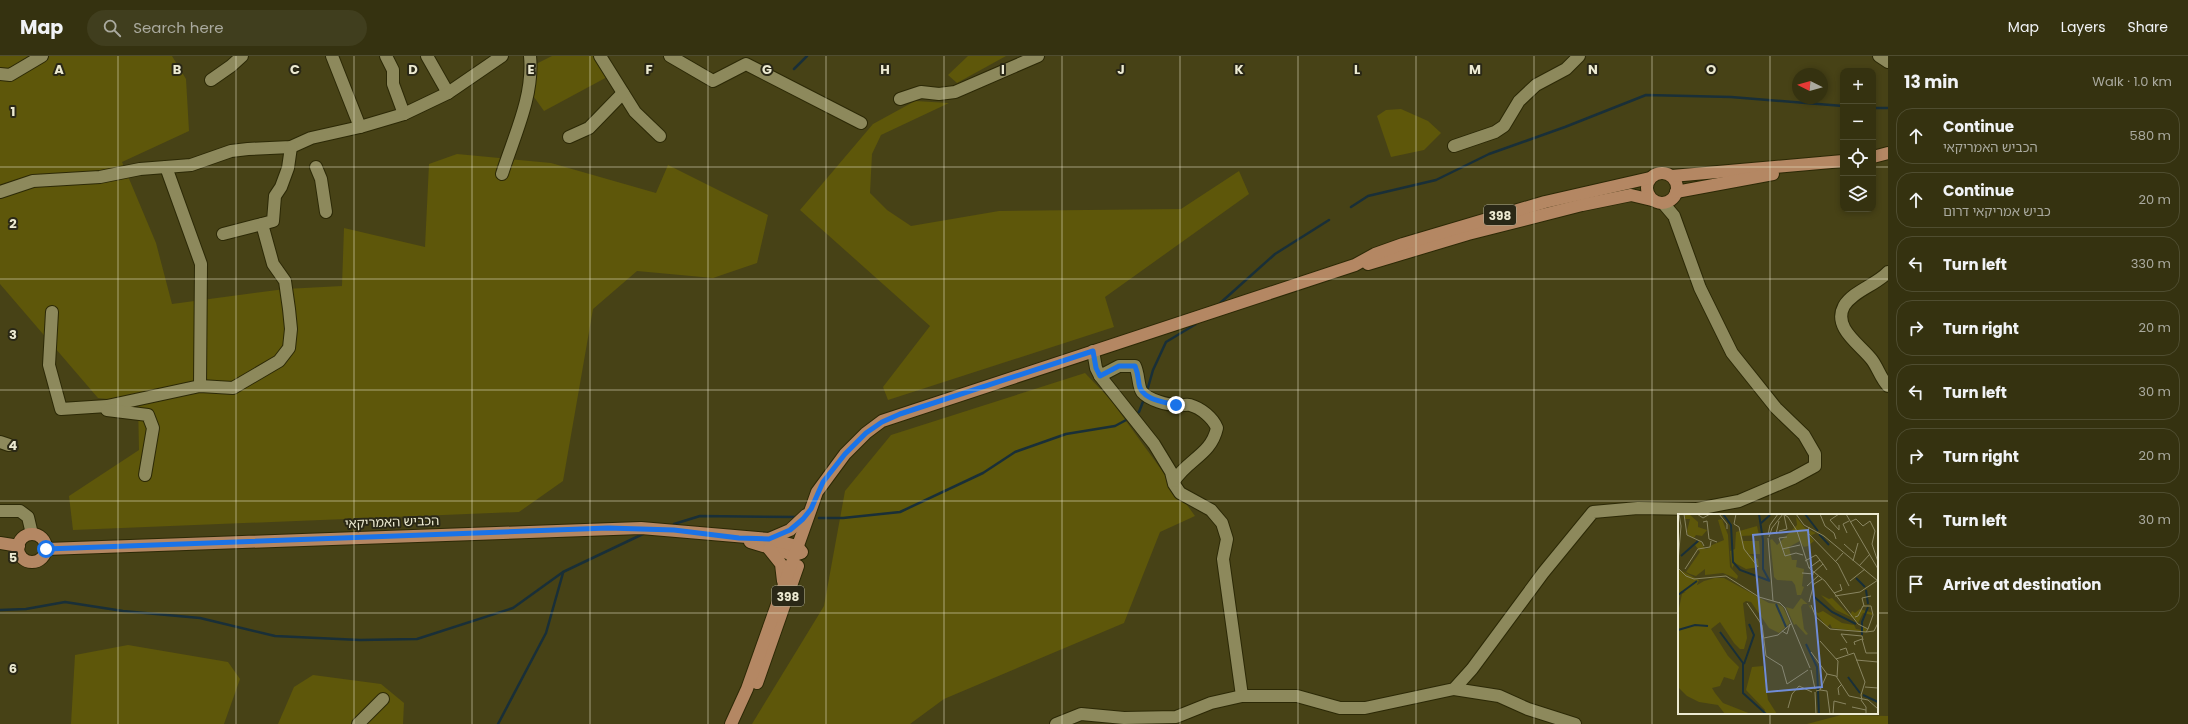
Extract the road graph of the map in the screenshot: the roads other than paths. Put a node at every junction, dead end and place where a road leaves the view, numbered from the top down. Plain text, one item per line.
1 (42, 56) edge
2 (242, 56) edge
3 (332, 56) edge
4 (386, 56) edge
5 (427, 56) edge
6 (502, 56) edge
7 (530, 56) edge
8 (600, 56) edge
9 (670, 56) edge
10 (1038, 56) edge
11 (1579, 56) edge
12 (1878, 56) edge
13 (1888, 62) edge
14 (0, 74) edge
15 (211, 80) dead end
16 (623, 92) junction
17 (448, 93) junction
18 (900, 99) dead end
19 (404, 114) junction
20 (861, 123) dead end
21 (360, 127) junction
22 (660, 136) dead end
23 (569, 137) dead end
24 (1454, 146) dead end
25 (291, 148) junction
26 (1888, 153) edge
27 (1876, 156) edge
28 (1876, 161) edge
29 (1840, 162) edge
30 (1840, 162) edge
31 (1888, 163) edge
32 (166, 167) junction
33 (316, 167) dead end
34 (502, 174) dead end
35 (1672, 176) junction
36 (1650, 178) junction
37 (0, 192) edge
38 (1676, 192) junction
39 (1658, 201) junction
40 (1547, 208) junction
41 (326, 212) dead end
42 (262, 224) junction
43 (223, 234) dead end
44 (1888, 272) edge
45 (52, 312) dead end
46 (1093, 351) junction
47 (1100, 376) junction
48 (200, 386) junction
49 (1888, 386) edge
50 (103, 406) junction
51 (836, 466) junction
52 (145, 474) dead end
53 (1174, 481) junction
54 (811, 509) junction
55 (0, 511) edge
56 (32, 534) junction
57 (0, 543) edge
58 (769, 544) junction
59 (19, 546) junction
60 (46, 549) junction
61 (798, 551) junction
62 (783, 582) junction
63 (1454, 689) junction
64 (1242, 696) junction
65 (384, 699) dead end
66 (358, 724) edge
67 (732, 724) edge
68 (1056, 724) edge
69 (1575, 724) edge

1 - 14 street
2 - 15 street
3 - 21 street
4 - 19 street
5 - 17 street
6 - 17 street
7 - 34 street
8 - 16 street
9 - 20 street
10 - 18 street
11 - 24 street
12 - 13 street
16 - 22 street
16 - 23 street
17 - 19 street
19 - 21 street
21 - 25 street
25 - 32 street
25 - 42 street
26 - 27 main road
28 - 31 main road
29 - 35 main road, 398
30 - 38 main road, 398
32 - 37 street
32 - 48 street
33 - 41 street
35 - 36 main road, 398
35 - 38 main road
36 - 39 main road
36 - 40 main road, 398
38 - 39 main road, 398
39 - 40 main road, 398
39 - 63 street
40 - 46 main road, 398
42 - 43 street
42 - 48 street
44 - 49 street
45 - 50 street
46 - 47 street
46 - 51 main road, 398
47 - 53 street
47 - 53 street
48 - 50 street
50 - 52 street
51 - 54 main road, 398
51 - 61 main road, 398
53 - 64 street
54 - 58 main road
54 - 61 main road, 398
55 - 56 street
56 - 59 main road
56 - 60 main road
57 - 59 main road
58 - 60 main road, הכביש האמריקאי
58 - 61 main road, הכביש האמריקאי
58 - 62 main road
59 - 60 main road
61 - 62 main road, 398
61 - 67 main road, 398
62 - 67 main road, 398
63 - 64 street
63 - 69 street
64 - 68 street
65 - 66 street

